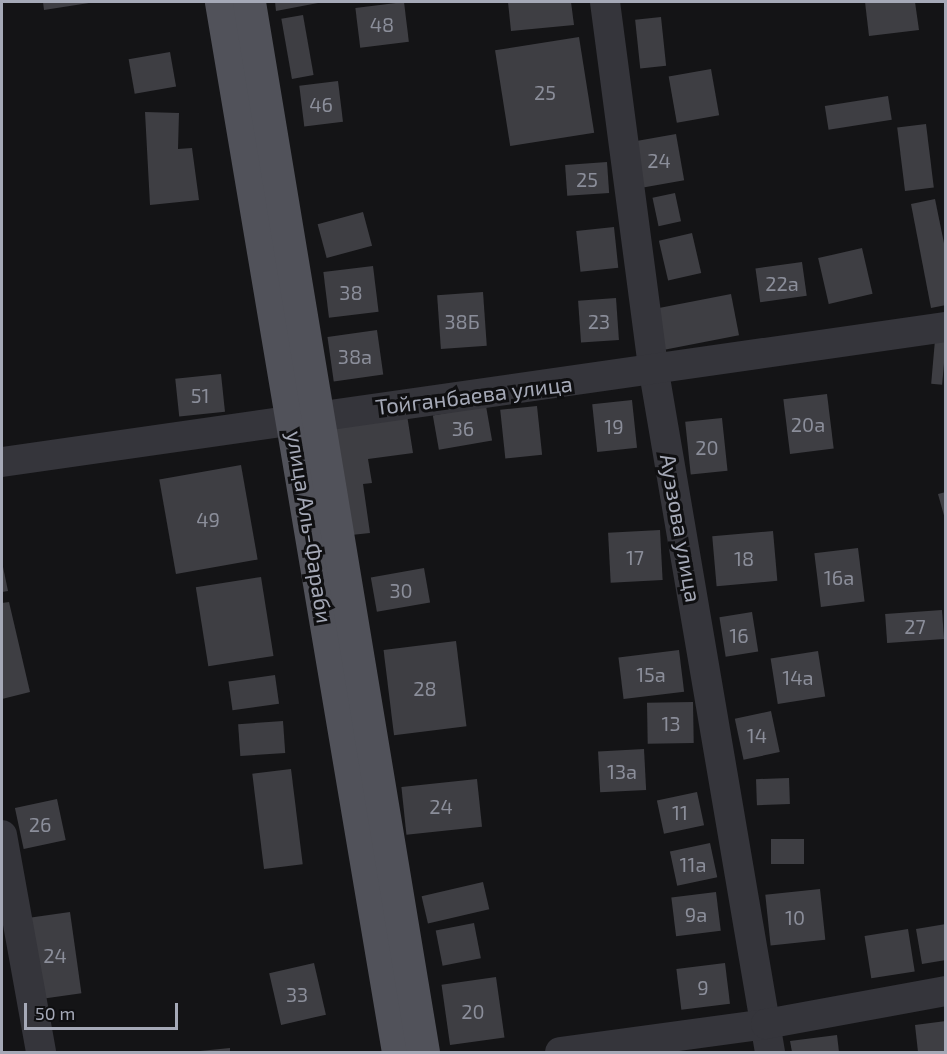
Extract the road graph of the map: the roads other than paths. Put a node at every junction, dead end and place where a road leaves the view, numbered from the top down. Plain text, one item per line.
1 (221, 2) edge
2 (249, 2) edge
3 (604, 2) edge
4 (945, 327) edge
5 (654, 372) junction
6 (304, 418) junction
7 (2, 462) edge
8 (2, 835) edge
9 (945, 991) edge
10 (768, 1038) edge
11 (40, 1053) edge
12 (398, 1053) edge
13 (423, 1053) edge
14 (560, 1053) edge

1 - 6 main road, улица Аль-Фараби
2 - 6 main road, улица Аль-Фараби
3 - 5 street, Ауэзова улица
4 - 5 street, Тойганбаева улица
5 - 6 street, Тойганбаева улица
5 - 10 street, Ауэзова улица
6 - 7 street, Тойганбаева улица
6 - 12 main road, улица Аль-Фараби
6 - 13 main road, улица Аль-Фараби
8 - 11 street
9 - 10 street
10 - 14 street

